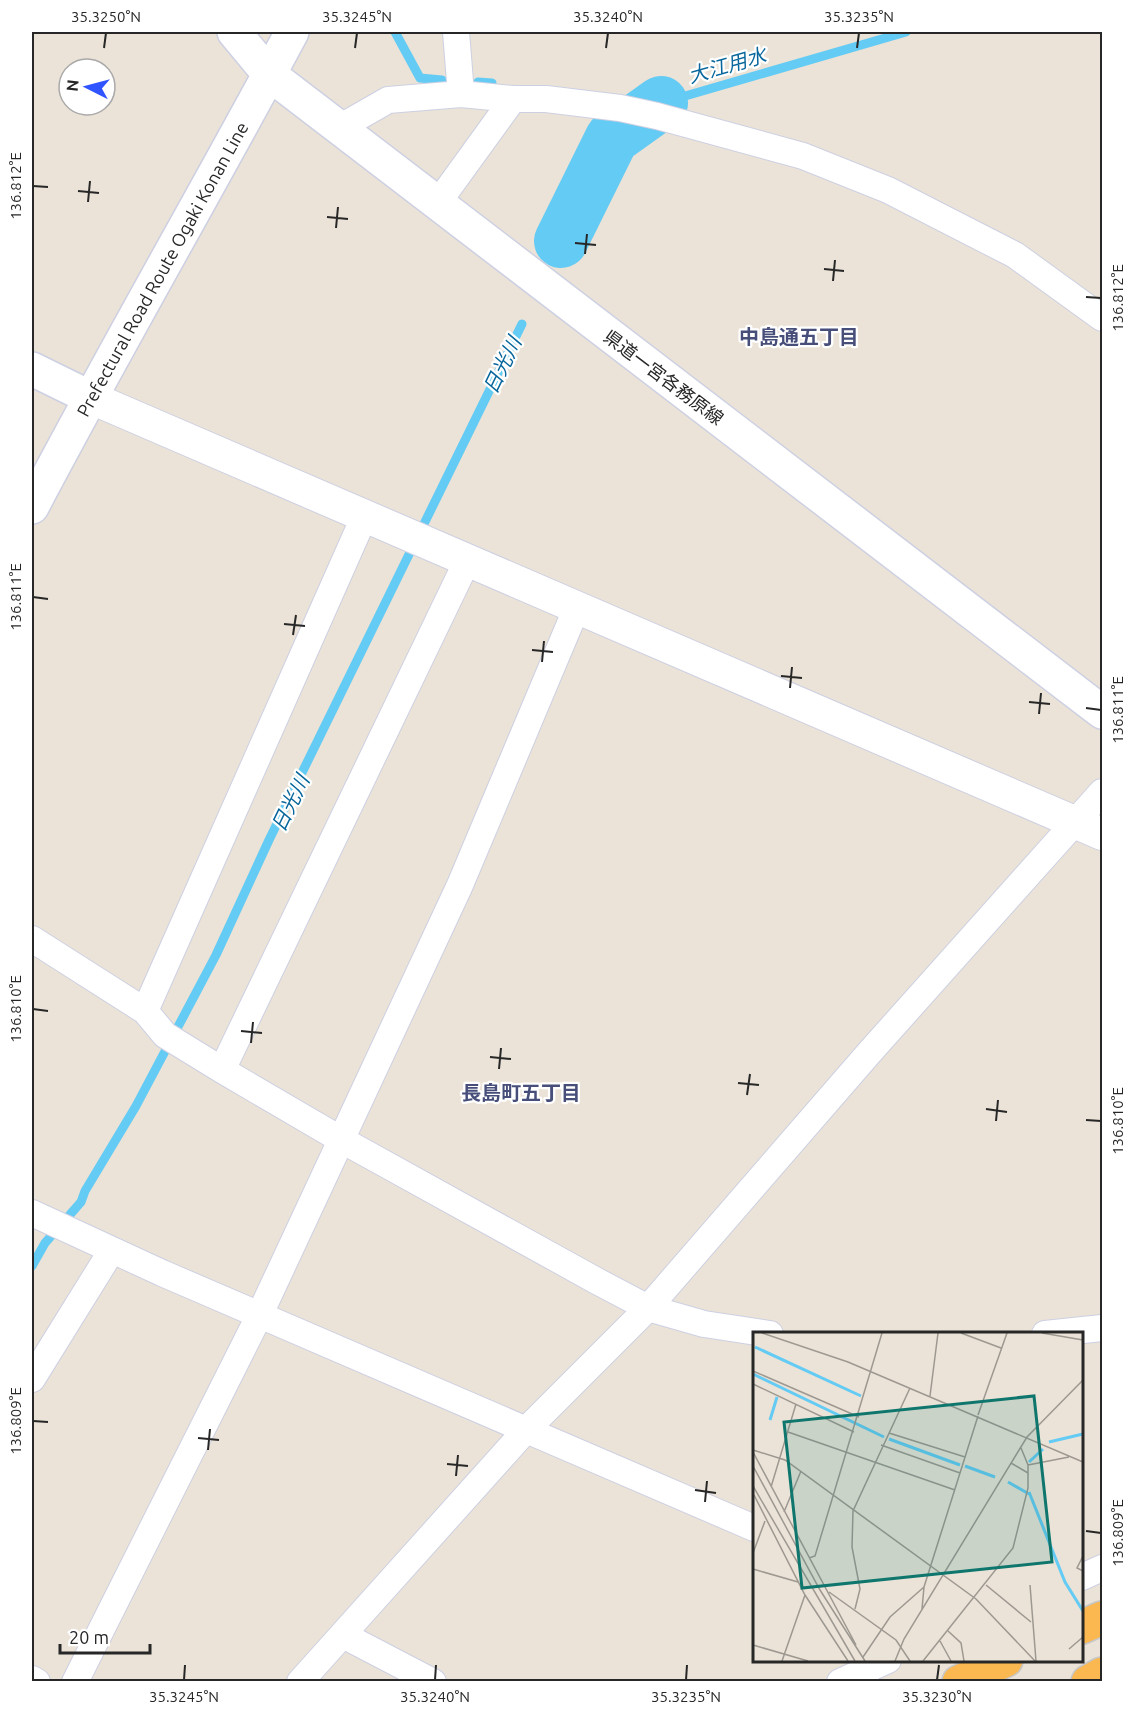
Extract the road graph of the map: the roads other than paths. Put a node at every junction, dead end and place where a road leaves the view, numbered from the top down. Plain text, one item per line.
1 (234, 32) edge
2 (292, 32) edge
3 (456, 32) edge
4 (269, 74) junction
5 (461, 94) junction
6 (513, 99) junction
7 (339, 128) junction
8 (437, 204) junction
9 (1102, 318) edge
10 (32, 369) edge
11 (89, 397) junction
12 (32, 507) edge
13 (365, 515) junction
14 (468, 559) junction
15 (577, 607) junction
16 (1102, 712) edge
17 (1102, 792) edge
18 (1089, 828) edge
19 (32, 939) edge
20 (145, 1011) junction
21 (222, 1071) junction
22 (340, 1139) junction
23 (32, 1213) edge
24 (105, 1247) junction
25 (648, 1308) junction
26 (260, 1314) junction
27 (1102, 1328) edge
28 (757, 1332) edge
29 (1064, 1332) edge
30 (32, 1379) edge
31 (525, 1431) junction
32 (753, 1528) edge
33 (1102, 1568) edge
34 (1083, 1577) edge
35 (1102, 1618) edge
36 (1083, 1627) edge
37 (343, 1635) junction
38 (884, 1662) edge
39 (1002, 1662) edge
40 (1102, 1674) edge
41 (32, 1679) edge
42 (37, 1682) edge
43 (75, 1682) edge
44 (300, 1682) edge
45 (433, 1682) edge
46 (840, 1682) edge
47 (959, 1682) edge
48 (1088, 1682) edge

1 - 4 main road, 県道一宮各務原線
2 - 4 main road, Prefectural Road Route Ogaki Konan Line
3 - 5 street
4 - 7 main road, 県道一宮各務原線
4 - 11 main road, Prefectural Road Route Ogaki Konan Line
5 - 6 street
5 - 7 street
6 - 8 street
6 - 9 street
7 - 8 main road, 県道一宮各務原線
8 - 16 main road, 県道一宮各務原線
10 - 11 main road
11 - 12 main road, Prefectural Road Route Ogaki Konan Line
11 - 13 street
13 - 14 street
13 - 20 street
14 - 15 street
14 - 21 street
15 - 18 street
15 - 22 street
17 - 18 street
18 - 25 street
19 - 20 street
20 - 21 street
21 - 22 street
22 - 25 street
22 - 26 street
23 - 24 street
24 - 26 street
24 - 30 street
25 - 28 street
25 - 31 street
26 - 31 street
26 - 43 street
27 - 29 street
31 - 32 street
31 - 37 street
33 - 34 street
35 - 36 highway
37 - 44 street
37 - 45 street
38 - 46 street
39 - 47 highway
40 - 48 highway
41 - 42 street

